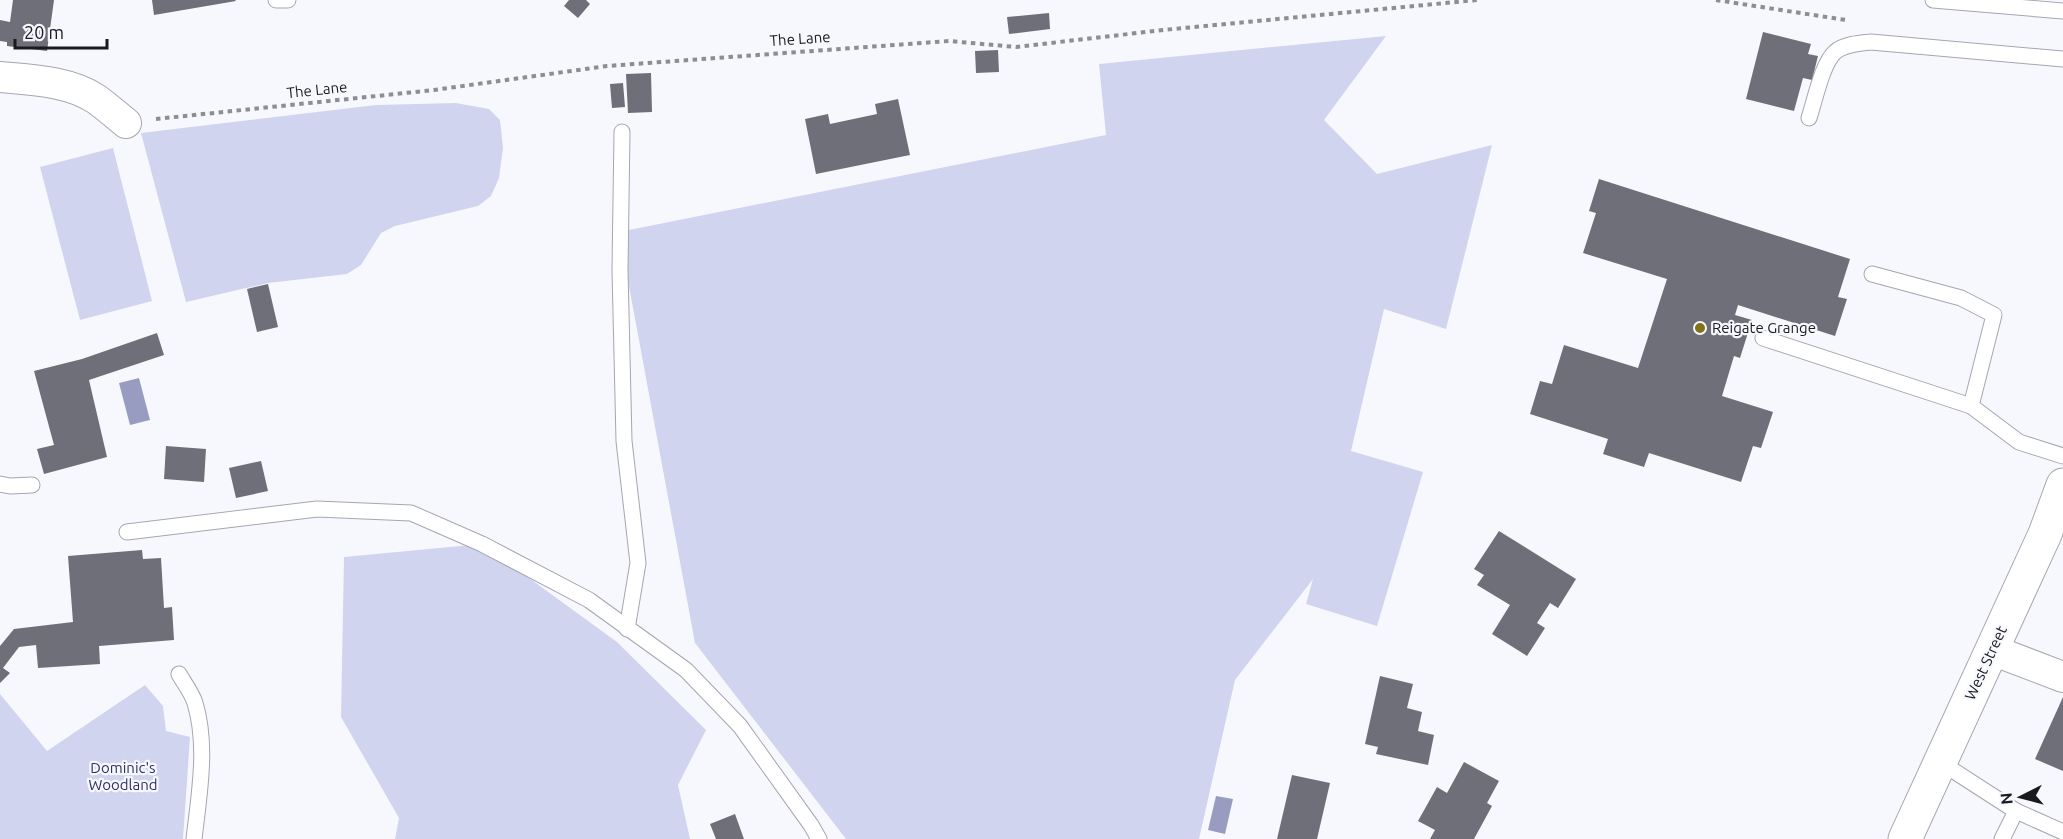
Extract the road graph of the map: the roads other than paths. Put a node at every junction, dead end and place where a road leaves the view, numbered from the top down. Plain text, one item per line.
1 (276, 0) edge
2 (288, 0) edge
3 (1933, 0) edge
4 (2063, 11) edge
5 (2063, 59) edge
6 (0, 77) edge
7 (1809, 118) dead end
8 (126, 123) road end
9 (622, 132) dead end
10 (1872, 274) dead end
11 (1763, 338) dead end
12 (1971, 406) junction
13 (2063, 456) edge
14 (0, 483) edge
15 (32, 486) dead end
16 (2063, 486) edge
17 (127, 532) dead end
18 (627, 629) junction
19 (1992, 650) junction
20 (179, 674) dead end
21 (2063, 677) edge
22 (1940, 762) junction
23 (2016, 811) junction
24 (2063, 832) edge
25 (194, 839) edge
26 (819, 839) edge
27 (1905, 839) edge
28 (2002, 839) edge

1 - 2 lane
3 - 4 lane
5 - 7 lane
6 - 8 street
9 - 18 lane
10 - 12 lane
11 - 12 lane
12 - 13 lane
14 - 15 lane
16 - 19 main road, West Street
17 - 18 lane
18 - 26 lane
19 - 21 street
19 - 22 main road, West Street
20 - 25 lane
22 - 23 lane
22 - 27 main road, West Street
23 - 24 lane
23 - 28 lane

